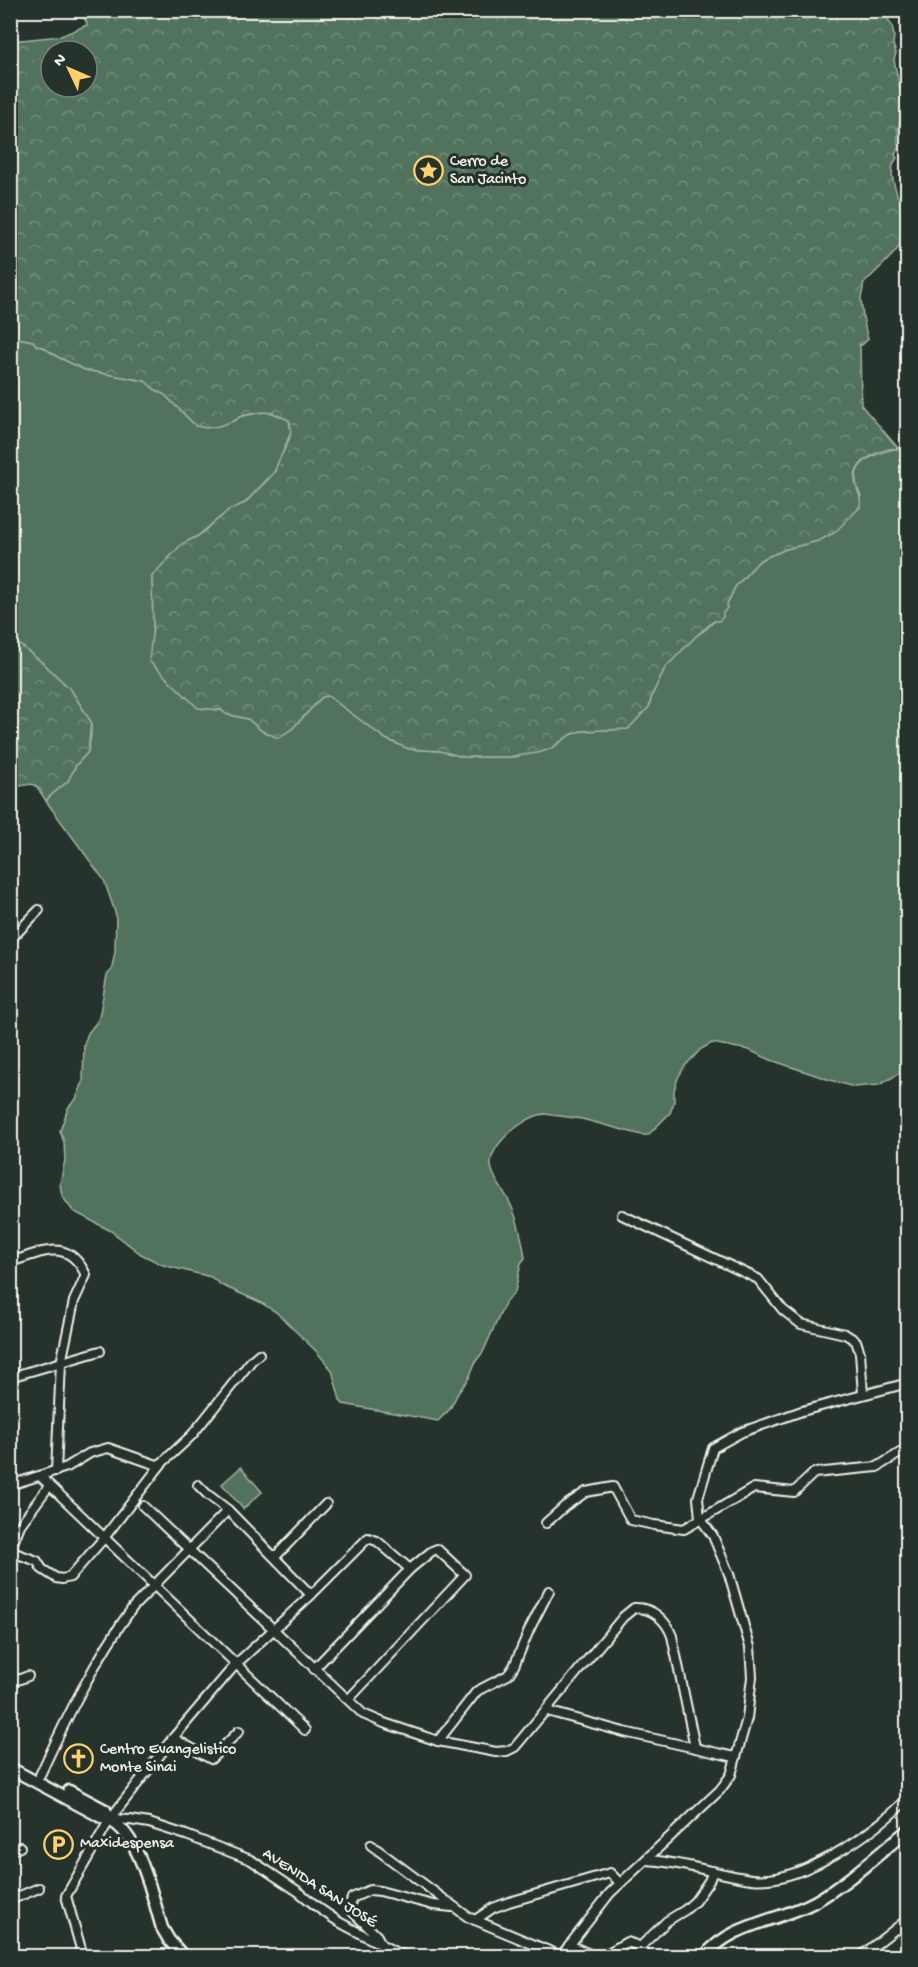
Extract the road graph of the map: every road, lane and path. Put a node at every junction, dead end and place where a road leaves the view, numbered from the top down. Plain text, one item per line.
1 (39, 910) dead end
2 (10, 940) edge
3 (622, 1215) dead end
4 (10, 1262) edge
5 (100, 1352) dead end
6 (259, 1354) dead end
7 (61, 1363) junction
8 (10, 1377) edge
9 (908, 1383) edge
10 (863, 1394) junction
11 (908, 1448) edge
12 (162, 1463) junction
13 (56, 1471) junction
14 (40, 1476) junction
15 (10, 1485) edge
16 (198, 1485) dead end
17 (49, 1486) junction
18 (326, 1504) dead end
19 (143, 1506) dead end
20 (228, 1510) junction
21 (700, 1518) junction
22 (546, 1523) dead end
23 (104, 1538) junction
24 (190, 1550) junction
25 (12, 1552) edge
26 (275, 1557) junction
27 (410, 1569) junction
28 (154, 1586) junction
29 (549, 1591) dead end
30 (311, 1595) junction
31 (274, 1628) junction
32 (10, 1632) edge
33 (236, 1664) junction
34 (314, 1669) junction
35 (28, 1676) dead end
36 (10, 1683) edge
37 (349, 1699) junction
38 (547, 1711) junction
39 (304, 1730) dead end
40 (239, 1731) dead end
41 (173, 1738) junction
42 (438, 1741) junction
43 (694, 1747) junction
44 (735, 1757) junction
45 (10, 1760) edge
46 (10, 1768) edge
47 (40, 1775) junction
48 (908, 1798) edge
49 (110, 1819) junction
50 (908, 1830) edge
51 (371, 1845) dead end
52 (20, 1847) dead end
53 (10, 1851) edge
54 (647, 1860) junction
55 (713, 1871) junction
56 (620, 1883) junction
57 (39, 1888) dead end
58 (10, 1900) edge
59 (453, 1907) junction
60 (908, 1919) edge
61 (475, 1920) junction
62 (898, 1927) junction
63 (908, 1939) edge
64 (381, 1944) junction
65 (569, 1945) junction
66 (639, 1948) junction
67 (83, 1956) edge
68 (183, 1956) edge
69 (408, 1956) edge
70 (561, 1956) edge
71 (594, 1956) edge
72 (603, 1956) edge
73 (649, 1956) edge
74 (705, 1956) edge
75 (861, 1956) edge

1 - 2 street
3 - 10 street
4 - 7 street
5 - 7 street
6 - 12 street
7 - 8 street
7 - 13 street
9 - 10 street
10 - 21 street
11 - 21 street
12 - 13 street
12 - 23 street
13 - 14 street
14 - 15 street
14 - 17 street
16 - 20 street
17 - 23 street
17 - 25 street
18 - 26 street
19 - 24 street
20 - 24 street
20 - 26 street
21 - 22 street
21 - 44 street
23 - 25 street
23 - 28 street
24 - 28 street
24 - 31 street
25 - 32 street
26 - 30 street
27 - 30 street
27 - 34 street
27 - 37 street
28 - 33 street
28 - 47 street
29 - 42 street
30 - 31 street
31 - 33 street
31 - 34 street
33 - 39 street
33 - 41 street
34 - 37 street
35 - 36 street
37 - 42 street
38 - 42 street
38 - 43 street
38 - 43 street
40 - 41 street
41 - 49 street
43 - 44 street
44 - 54 street
45 - 47 main road
46 - 49 main road
47 - 49 main road
48 - 55 street
49 - 64 street, AVENIDA SAN JOSÉ
49 - 67 street
49 - 68 main road
50 - 74 main road
51 - 59 street
52 - 53 street
54 - 55 street
54 - 56 street
55 - 66 street
56 - 61 street
56 - 65 street
57 - 58 street
59 - 61 street
59 - 64 street
60 - 62 street
61 - 70 street
62 - 63 street
62 - 75 street
64 - 69 street, AVENIDA SAN JOSÉ
65 - 70 street
65 - 71 street
66 - 72 street
66 - 73 street

